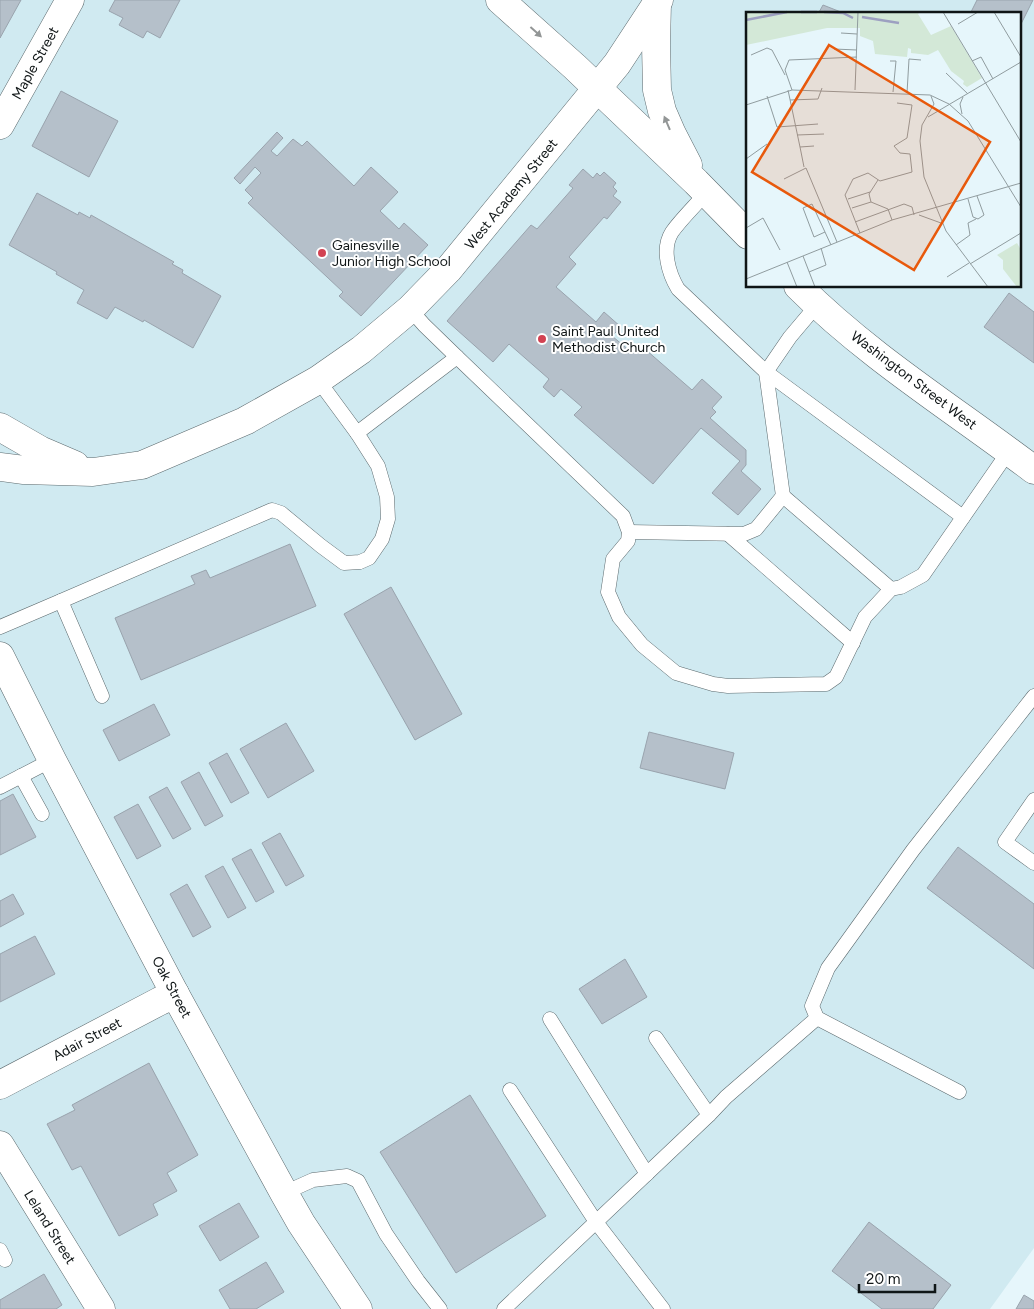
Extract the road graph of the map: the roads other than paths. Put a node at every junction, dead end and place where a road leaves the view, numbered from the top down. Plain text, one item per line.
1 (70, 0) edge
2 (500, 0) edge
3 (658, 1) edge
4 (597, 88) junction
5 (0, 125) edge
6 (701, 187) junction
7 (746, 233) edge
8 (808, 296) edge
9 (410, 309) junction
10 (457, 358) junction
11 (766, 372) junction
12 (318, 380) junction
13 (0, 427) edge
14 (357, 433) junction
15 (1009, 451) junction
16 (0, 467) edge
17 (1034, 470) edge
18 (93, 472) junction
19 (783, 496) junction
20 (963, 518) junction
21 (630, 532) junction
22 (728, 534) junction
23 (891, 589) junction
24 (61, 600) junction
25 (0, 627) edge
26 (853, 643) junction
27 (2, 666) edge
28 (102, 696) dead end
29 (1034, 696) edge
30 (52, 760) junction
31 (21, 776) junction
32 (0, 787) edge
33 (1034, 800) edge
34 (42, 814) dead end
35 (1034, 863) edge
36 (175, 994) junction
37 (817, 1018) junction
38 (550, 1019) dead end
39 (656, 1038) dead end
40 (0, 1085) edge
41 (510, 1090) dead end
42 (959, 1092) dead end
43 (709, 1115) junction
44 (0, 1145) edge
45 (647, 1174) junction
46 (284, 1193) junction
47 (596, 1222) junction
48 (101, 1309) edge
49 (358, 1309) edge
50 (440, 1309) edge
51 (504, 1309) edge
52 (663, 1309) edge

1 - 5 street, Maple Street
2 -> 4 street
3 - 4 street, West Academy Street
6 -> 3 street
4 - 6 street
4 - 9 street, West Academy Street
6 - 7 street
6 - 11 lane
8 - 11 lane
8 - 15 street, Washington Street West
9 - 10 lane
9 - 12 street, West Academy Street
10 - 14 lane
10 - 21 lane
11 - 19 lane
11 - 20 lane
12 - 14 lane
12 - 18 street, West Academy Street
13 - 18 street
14 - 24 lane
15 - 17 street, Washington Street West
15 - 20 lane
16 - 18 street, West Academy Street
19 - 22 lane
19 - 23 lane
20 - 23 lane
21 - 22 lane
21 - 26 lane
22 - 26 lane
23 - 26 lane
24 - 25 lane
24 - 28 lane
27 - 30 street, Oak Street
29 - 37 lane
30 - 31 lane
30 - 36 street, Oak Street
31 - 32 lane
31 - 34 lane
33 - 35 lane
36 - 40 street, Adair Street
36 - 46 street, Oak Street
37 - 42 lane
37 - 43 lane
38 - 45 lane
39 - 43 lane
41 - 47 lane
43 - 45 lane
44 - 48 street, Leland Street
45 - 47 lane
46 - 49 street, Oak Street
46 - 50 lane
47 - 51 lane
47 - 52 lane

